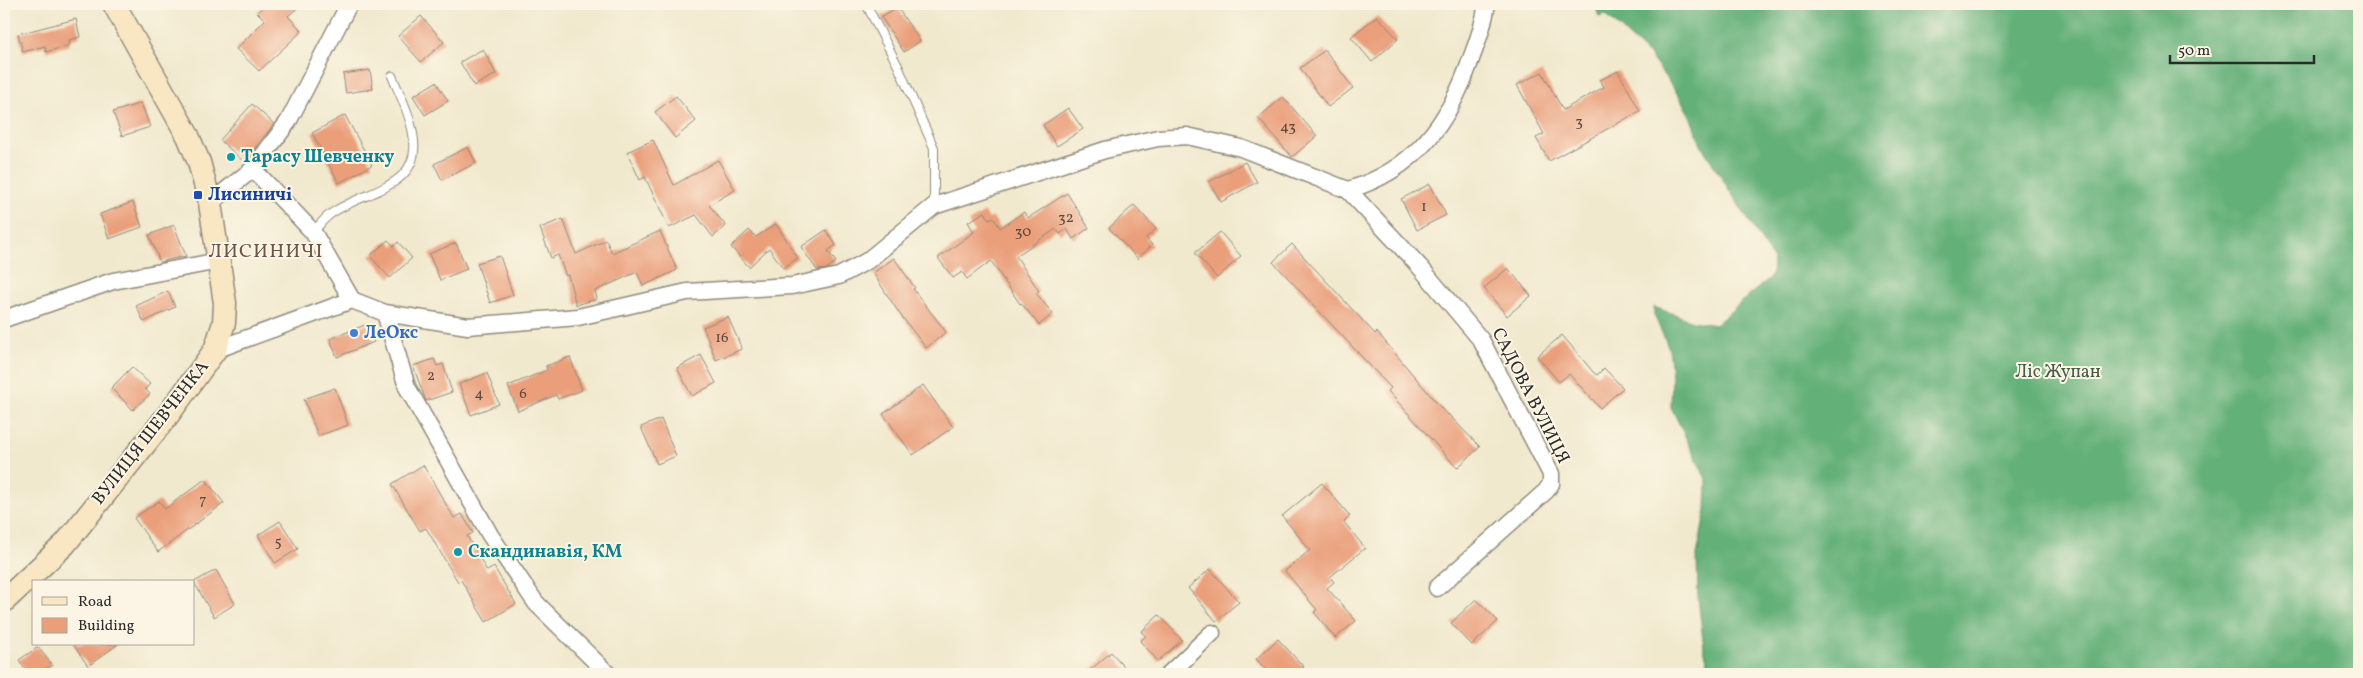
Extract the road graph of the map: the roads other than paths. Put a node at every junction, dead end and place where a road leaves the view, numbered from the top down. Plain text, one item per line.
1 (114, 4) edge
2 (349, 4) edge
3 (866, 4) edge
4 (1487, 4) edge
5 (392, 76) dead end
6 (252, 169) junction
7 (1348, 190) junction
8 (210, 203) junction
9 (934, 206) junction
10 (313, 232) junction
11 (219, 261) junction
12 (352, 300) junction
13 (385, 313) junction
14 (4, 318) edge
15 (215, 350) junction
16 (1437, 588) dead end
17 (4, 601) edge
18 (1212, 633) dead end
19 (608, 674) edge
20 (1169, 674) edge

1 - 8 main road, ВУЛИЦЯ ШЕВЧЕНКА
2 - 6 street
3 - 9 lane
4 - 7 street
5 - 10 lane
6 - 8 street
6 - 10 street
7 - 9 street
7 - 16 street, САДОВА ВУЛИЦЯ
8 - 11 main road, ВУЛИЦЯ ШЕВЧЕНКА
9 - 13 street
10 - 12 street
11 - 14 street
11 - 15 main road, ВУЛИЦЯ ШЕВЧЕНКА
12 - 13 street
12 - 15 street
13 - 19 street
15 - 17 main road, ВУЛИЦЯ ШЕВЧЕНКА
18 - 20 street

